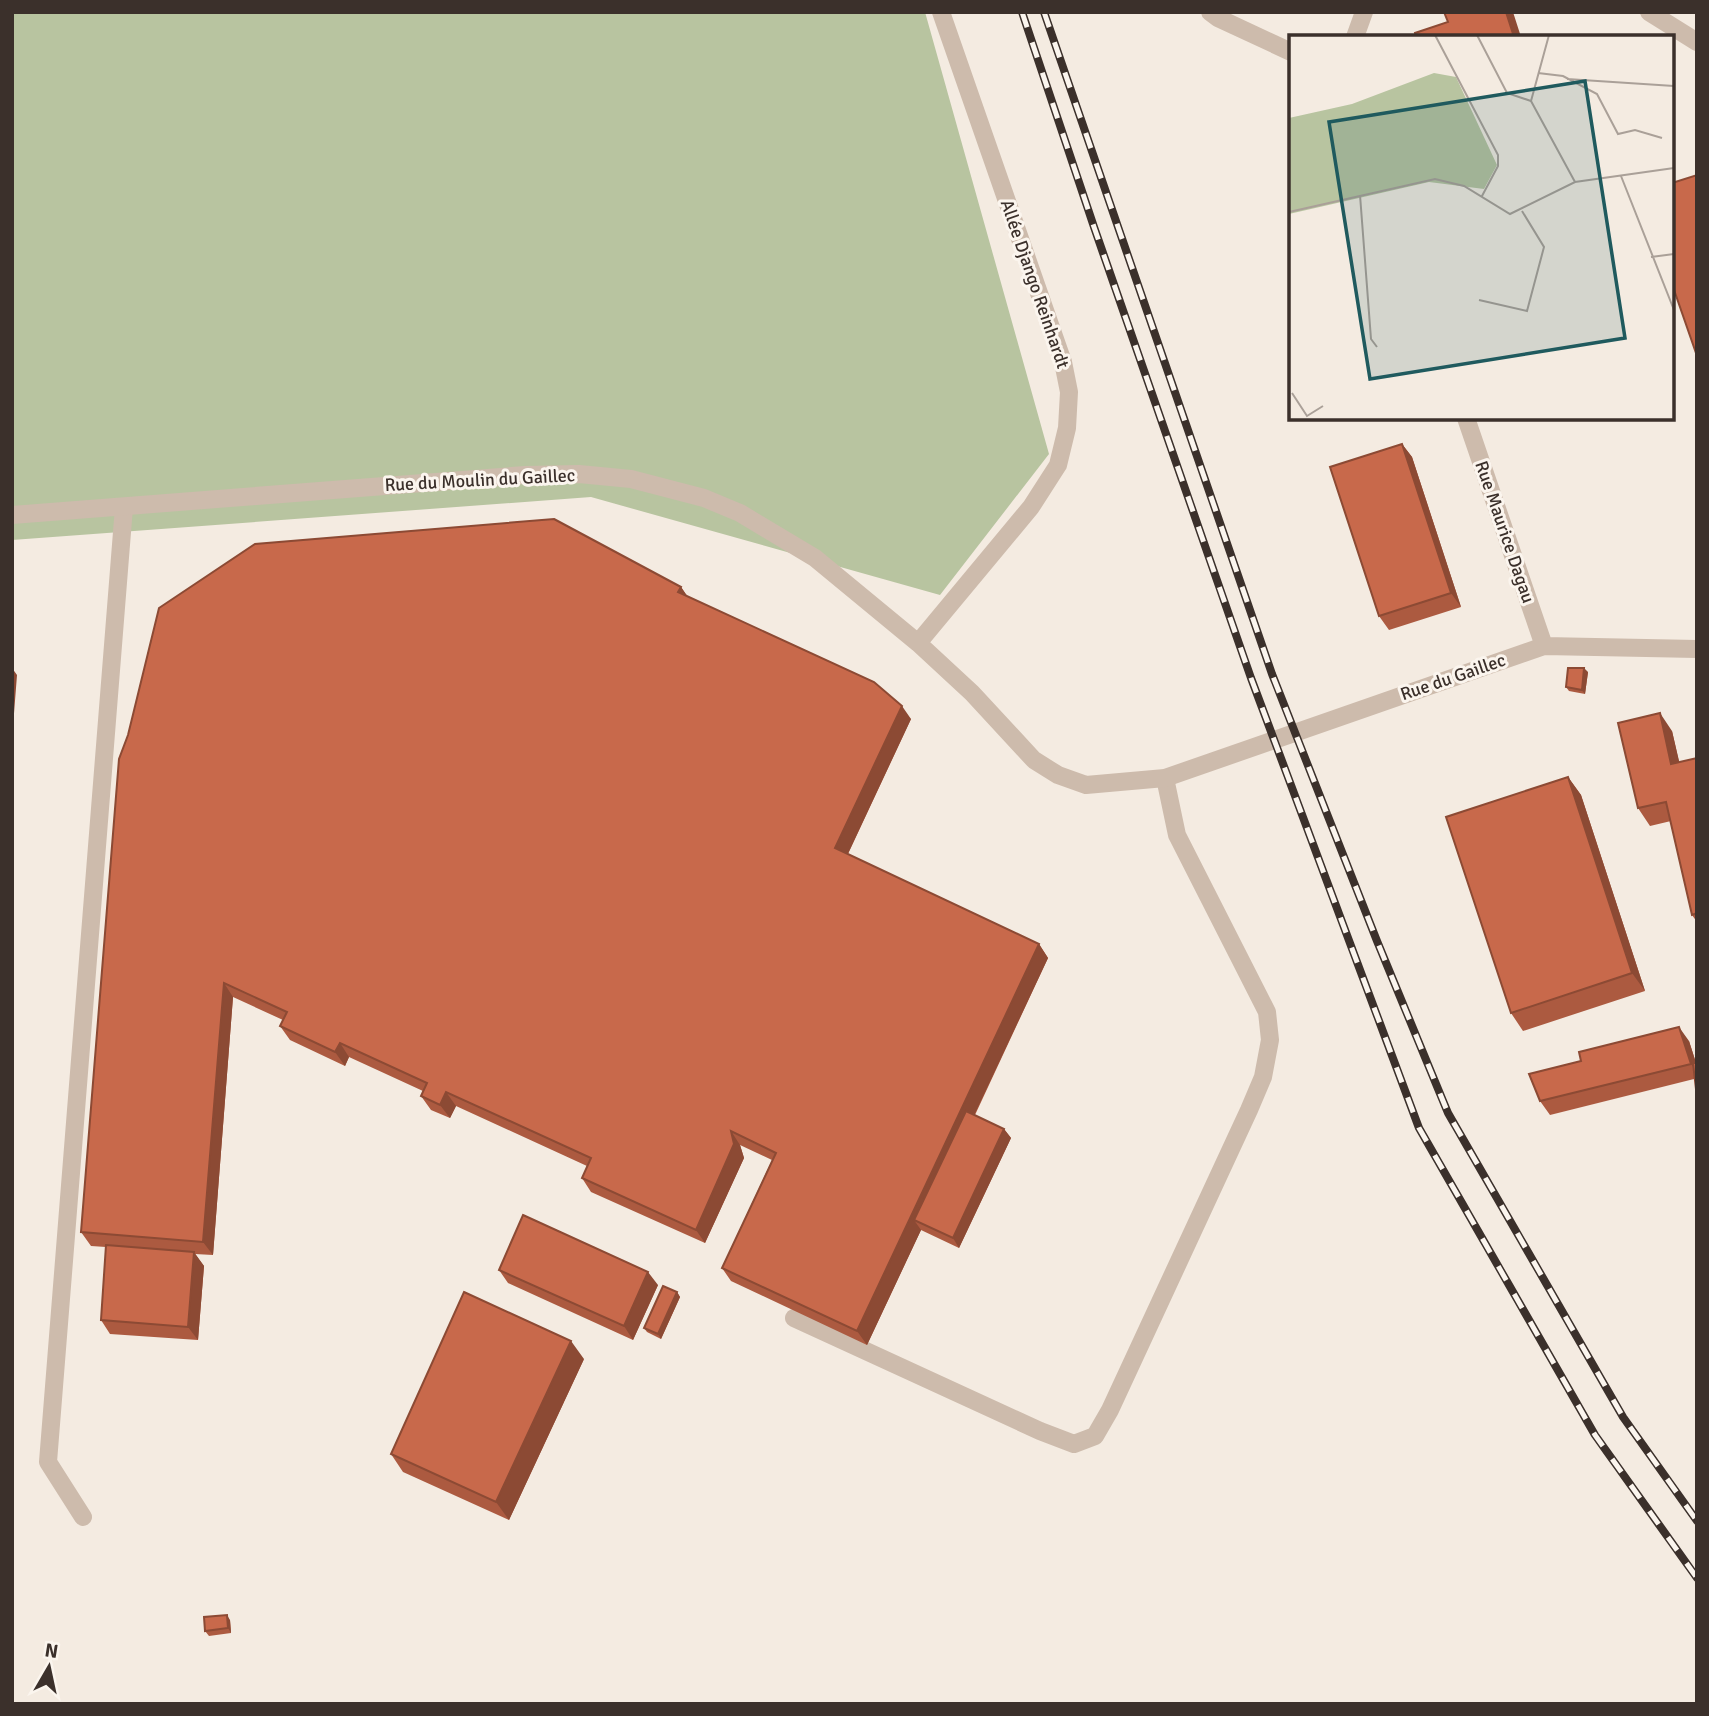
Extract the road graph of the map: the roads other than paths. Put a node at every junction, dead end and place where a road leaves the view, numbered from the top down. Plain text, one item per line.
1 (942, 12) edge
2 (1210, 12) edge
3 (1364, 12) edge
4 (1649, 12) edge
5 (1356, 35) edge
6 (1697, 42) edge
7 (1289, 51) edge
8 (1467, 420) edge
9 (124, 506) junction
10 (12, 515) edge
11 (918, 643) junction
12 (1544, 646) junction
13 (1697, 649) edge
14 (1219, 758) joint
15 (1165, 778) junction
16 (794, 1318) edge
17 (83, 1517) dead end

1 - 11 street, Allée Django Reinhardt
2 - 7 street
3 - 5 street
4 - 6 street
8 - 12 street, Rue Maurice Dagau
9 - 10 street, Rue du Moulin du Gaillec
9 - 11 street, Rue du Moulin du Gaillec
9 - 17 street
11 - 15 street, Rue du Moulin du Gaillec
12 - 13 street, Rue du Gaillec
12 - 14 street, Rue du Gaillec
14 - 15 street, Rue du Moulin du Gaillec
15 - 16 street

